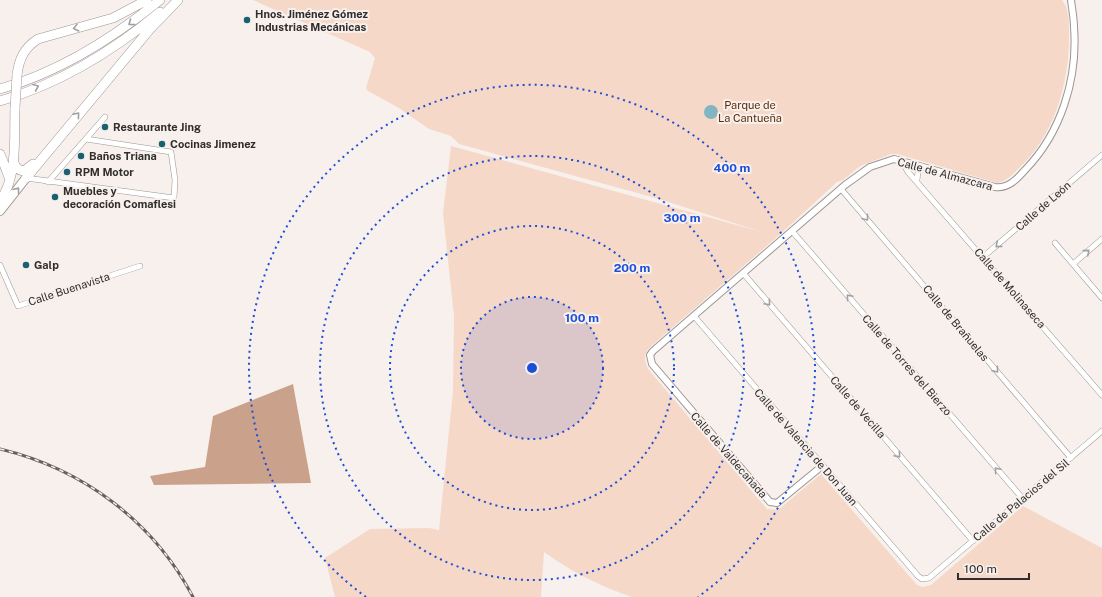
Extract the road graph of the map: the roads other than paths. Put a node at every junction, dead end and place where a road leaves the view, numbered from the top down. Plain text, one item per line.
1 (147, 0) edge
2 (160, 0) edge
3 (173, 0) edge
4 (178, 0) edge
5 (1071, 0) edge
6 (0, 89) edge
7 (0, 101) edge
8 (105, 117) dead end
9 (67, 127) junction
10 (86, 139) junction
11 (0, 154) edge
12 (1102, 155) edge
13 (12, 158) junction
14 (901, 160) junction
15 (922, 166) junction
16 (26, 178) junction
17 (10, 180) junction
18 (917, 180) junction
19 (48, 182) junction
20 (841, 189) junction
21 (4, 201) edge
22 (0, 211) edge
23 (0, 215) edge
24 (792, 231) junction
25 (1102, 239) edge
26 (1054, 243) dead end
27 (983, 258) junction
28 (1073, 264) junction
29 (0, 265) edge
30 (140, 266) dead end
31 (743, 273) junction
32 (1102, 298) edge
33 (694, 316) junction
34 (650, 355) joint
35 (1102, 395) edge
36 (1102, 431) edge
37 (1071, 458) junction
38 (822, 466) junction
39 (1023, 499) junction
40 (973, 542) junction
41 (919, 578) joint

1 -> 13 highway, bridge
2 -> 6 highway
7 -> 3 highway
9 -> 4 highway
5 - 15 street, Calle de Almazcara
8 - 10 street
9 - 13 highway
9 - 16 highway
10 - 19 street
10 - 19 street
11 - 17 highway
12 -> 27 street, Calle de León
13 - 17 highway
14 - 15 street, Calle de Almazcara
14 - 18 street, Calle de Molinaseca
14 - 20 street, Calle de Almazcara
15 - 18 street
16 - 19 street
21 -> 16 main road
17 - 21 highway
18 - 27 street, Calle de Molinaseca
20 - 24 street, Calle de Almazcara
20 -> 37 street, Calle de Brañuelas
21 - 22 main road
21 - 23 street
24 - 31 street, Calle de Almazcara
39 -> 24 street, Calle de Torres del Bierzo
28 -> 25 street
26 - 28 street
27 - 35 street, Calle de Molinaseca
28 - 32 street
29 - 30 street, Calle Buenavista
31 - 33 street, Calle de Almazcara
31 -> 40 street, Calle de Vecilla
33 - 34 street, Calle de Almazcara
33 - 38 street, Calle de Valencia de Don Juan
34 - 38 street, Calle de Valdecañada
36 - 37 street, Calle de Palacios del Sil
37 - 39 street, Calle de Palacios del Sil
38 - 41 street, Calle de Valencia de Don Juan
39 - 40 street, Calle de Palacios del Sil
40 - 41 street, Calle de Palacios del Sil

